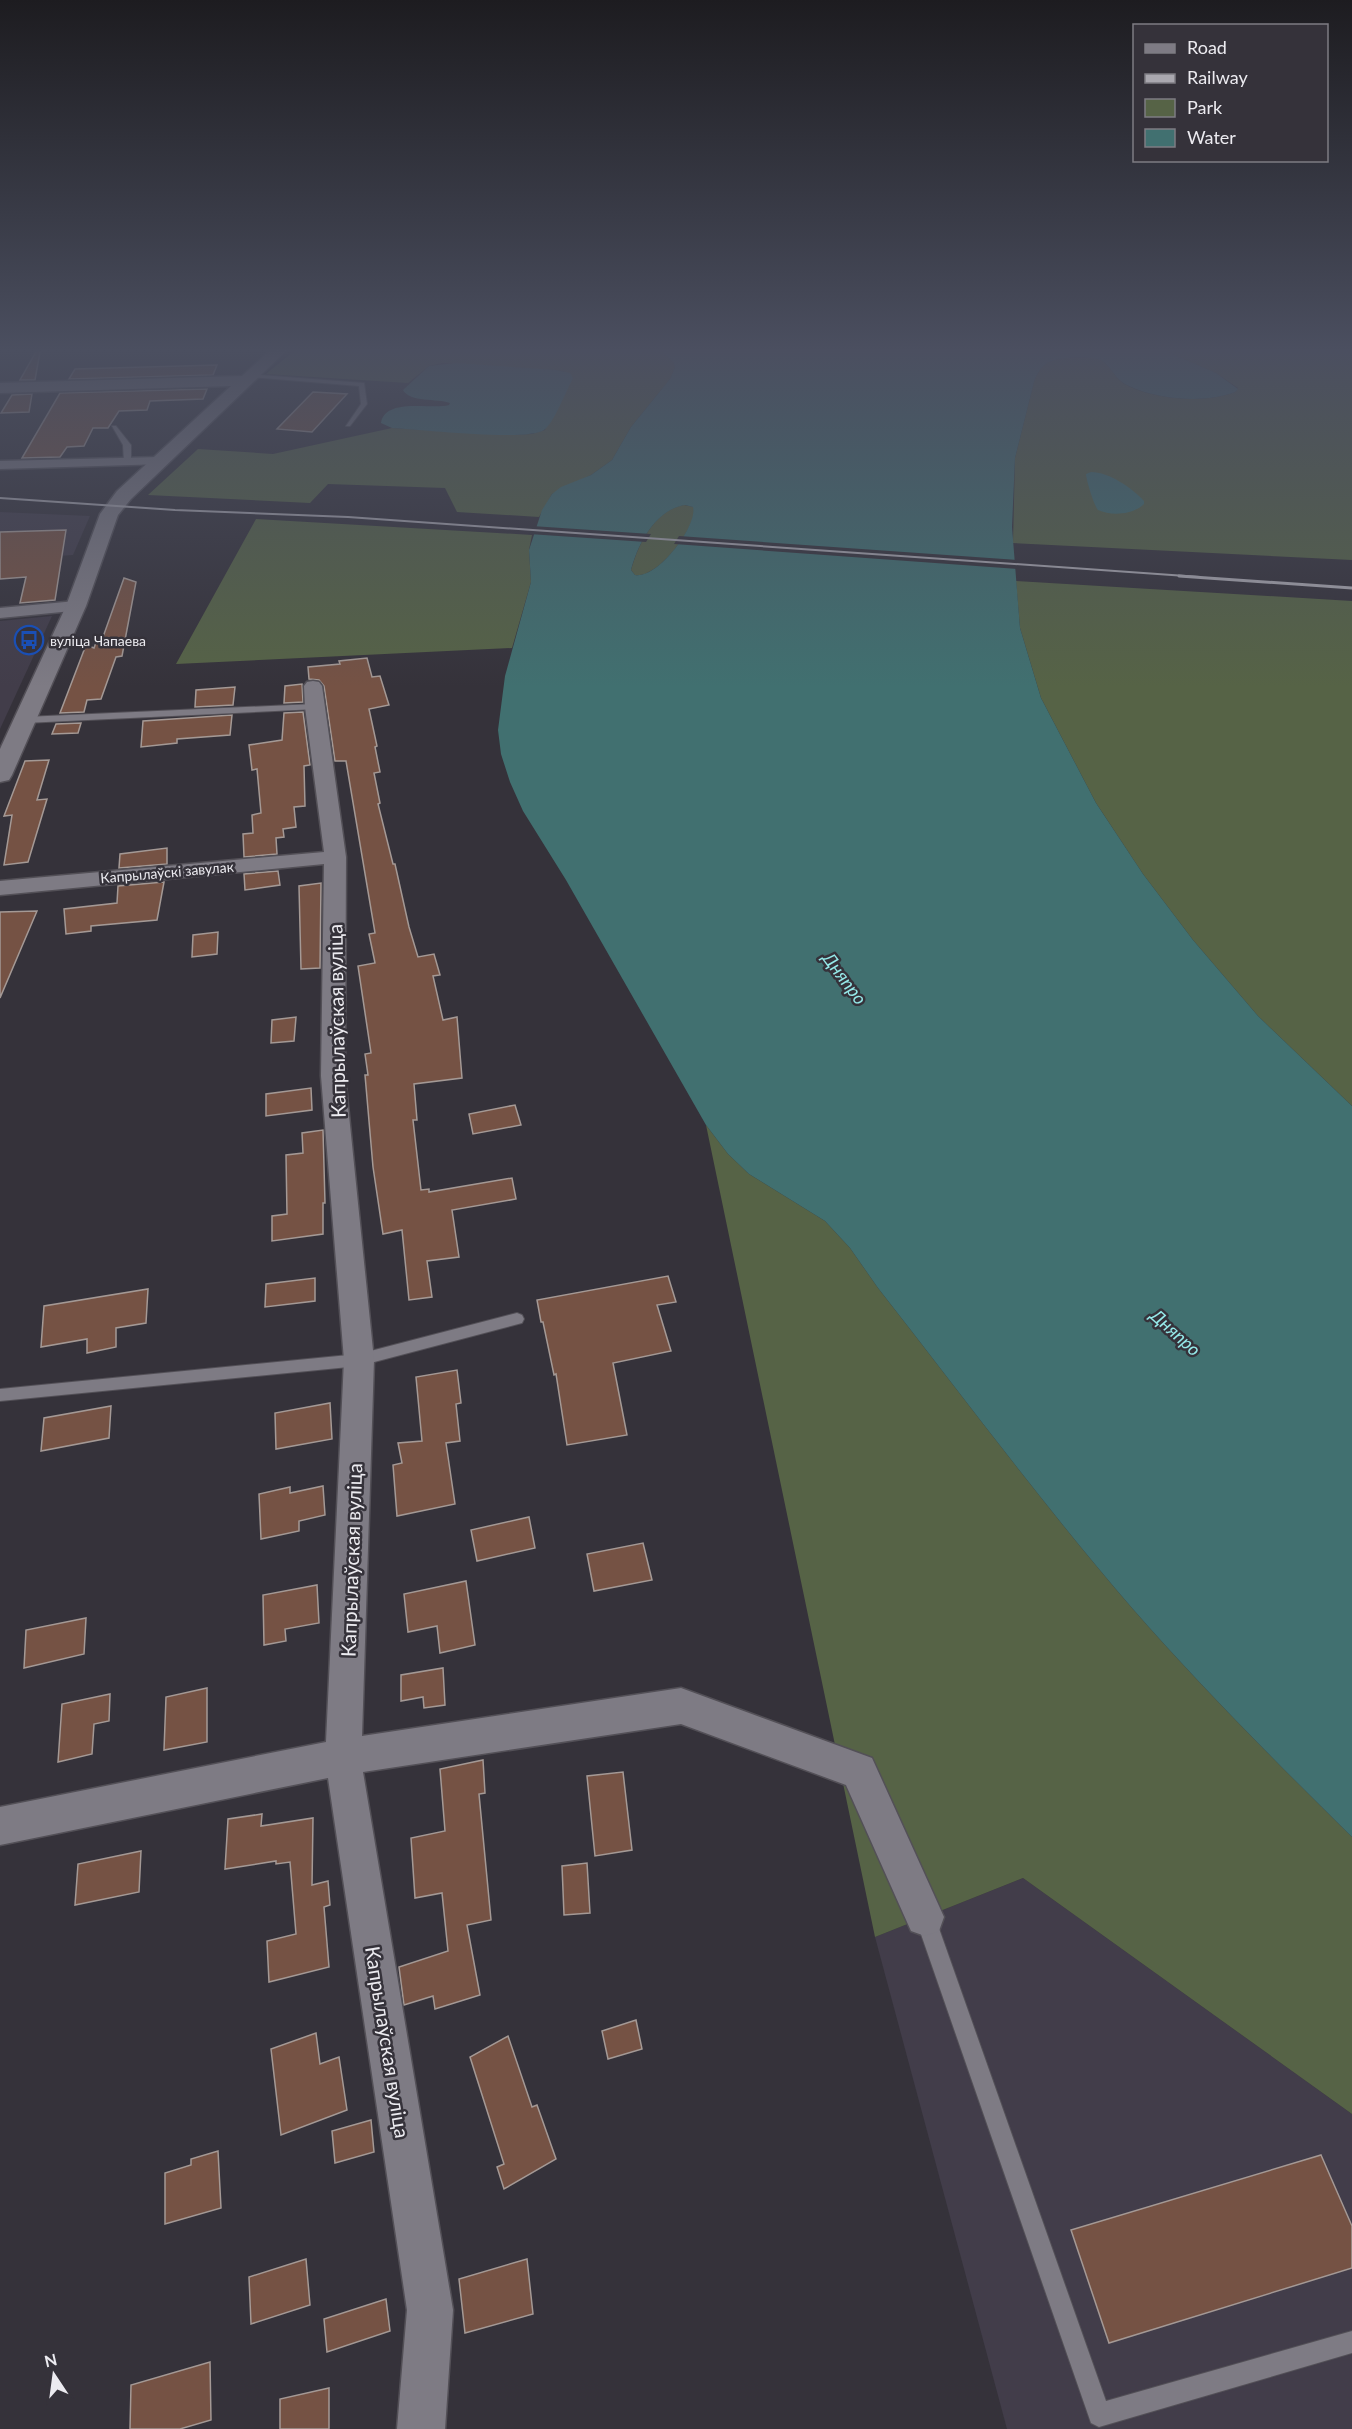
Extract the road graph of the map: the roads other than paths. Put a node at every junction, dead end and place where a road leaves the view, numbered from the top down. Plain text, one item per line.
1 (159, 461) joint
2 (128, 462) joint
3 (0, 465) edge
4 (76, 606) junction
5 (0, 613) edge
6 (313, 697) joint
7 (25, 720) junction
8 (0, 775) edge
9 (335, 857) junction
10 (0, 888) edge
11 (517, 1319) dead end
12 (359, 1360) junction
13 (0, 1395) edge
14 (344, 1756) junction
15 (0, 1826) edge
16 (925, 1917) joint
17 (1352, 2342) edge
18 (421, 2429) edge

1 - 2 street
1 - 4 main road
2 - 3 street
4 - 5 street
4 - 7 main road
6 - 7 lane
6 - 9 street, Капрылаўская вуліца
7 - 8 main road
9 - 10 street, Капрылаўскі завулак
9 - 12 street, Капрылаўская вуліца
11 - 12 lane
12 - 13 lane
12 - 14 street, Капрылаўская вуліца
14 - 15 street
14 - 16 street
14 - 18 street, Капрылаўская вуліца
16 - 17 lane

